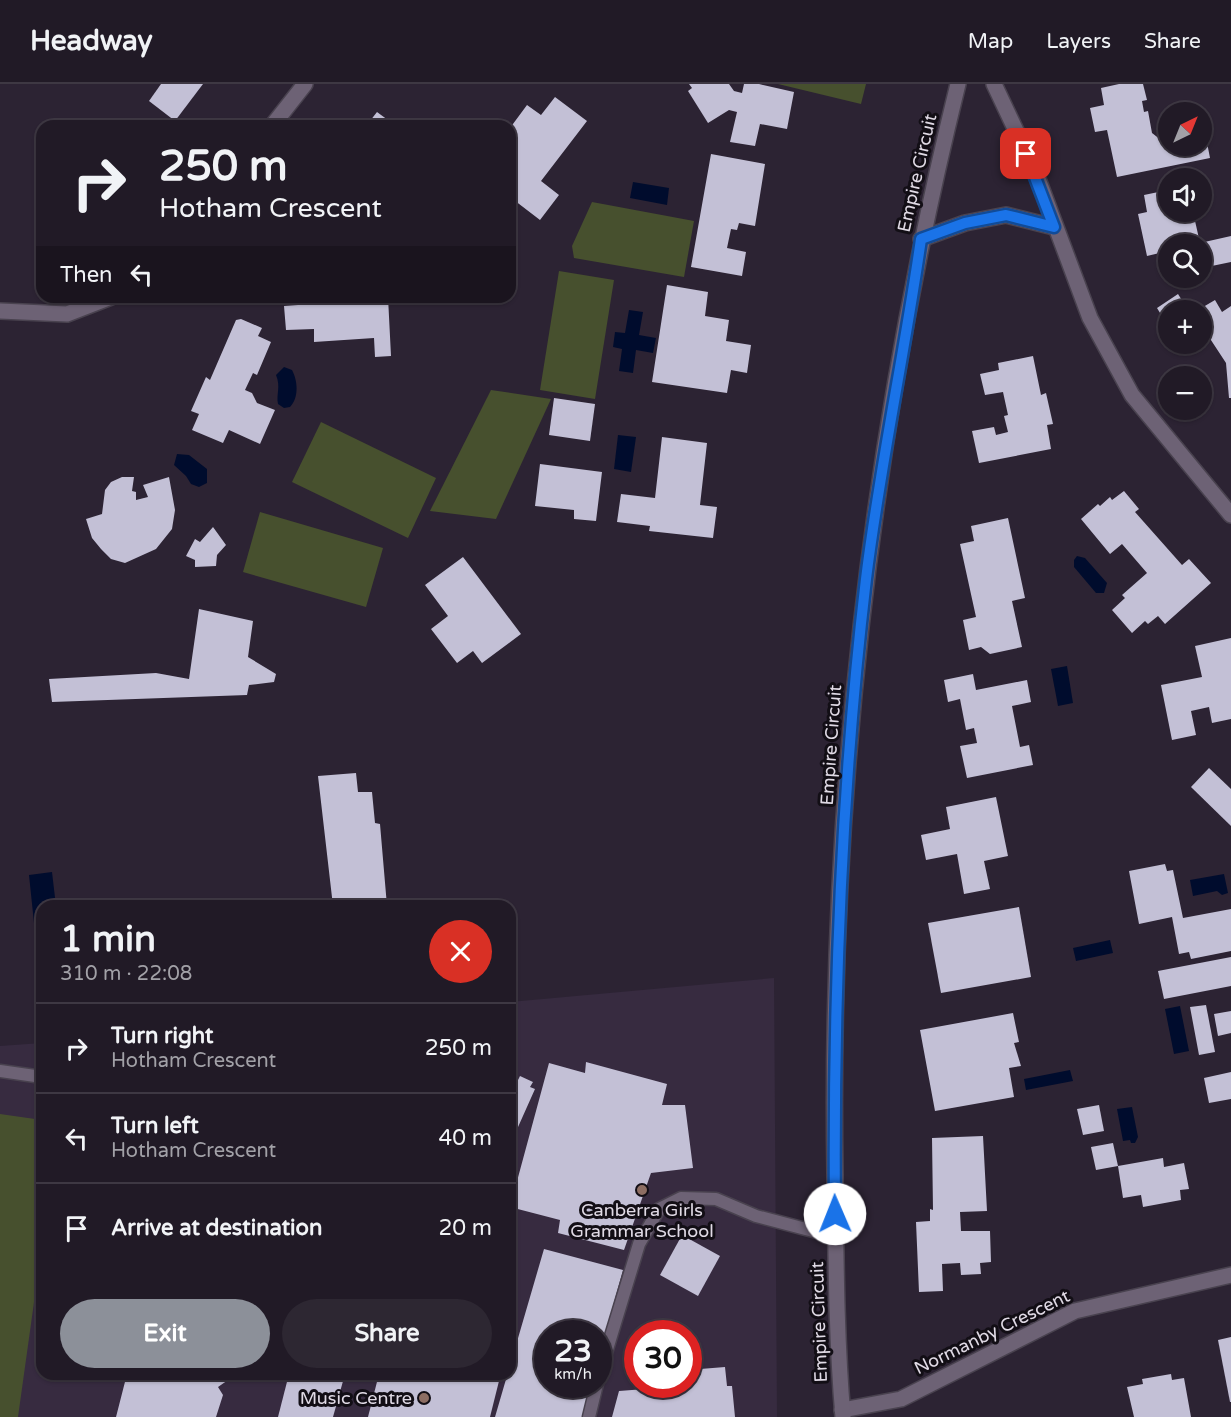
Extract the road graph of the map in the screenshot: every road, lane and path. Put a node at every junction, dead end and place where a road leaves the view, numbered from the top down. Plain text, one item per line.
1 (304, 84) edge
2 (958, 84) edge
3 (994, 84) edge
4 (277, 120) edge
5 (1054, 227) junction
6 (921, 239) junction
7 (95, 303) edge
8 (0, 310) edge
9 (1231, 515) edge
10 (0, 1071) edge
11 (36, 1076) edge
12 (836, 1237) junction
13 (1231, 1275) edge
14 (612, 1333) edge
15 (594, 1398) edge
16 (842, 1413) edge
17 (589, 1417) edge

1 - 4 street
2 - 6 street, Empire Circuit
3 - 5 street
5 - 6 street
5 - 9 street
6 - 12 street, Empire Circuit
7 - 8 street
10 - 11 lane
12 - 14 lane
12 - 16 street, Empire Circuit
13 - 16 street, Normanby Crescent
15 - 17 lane

